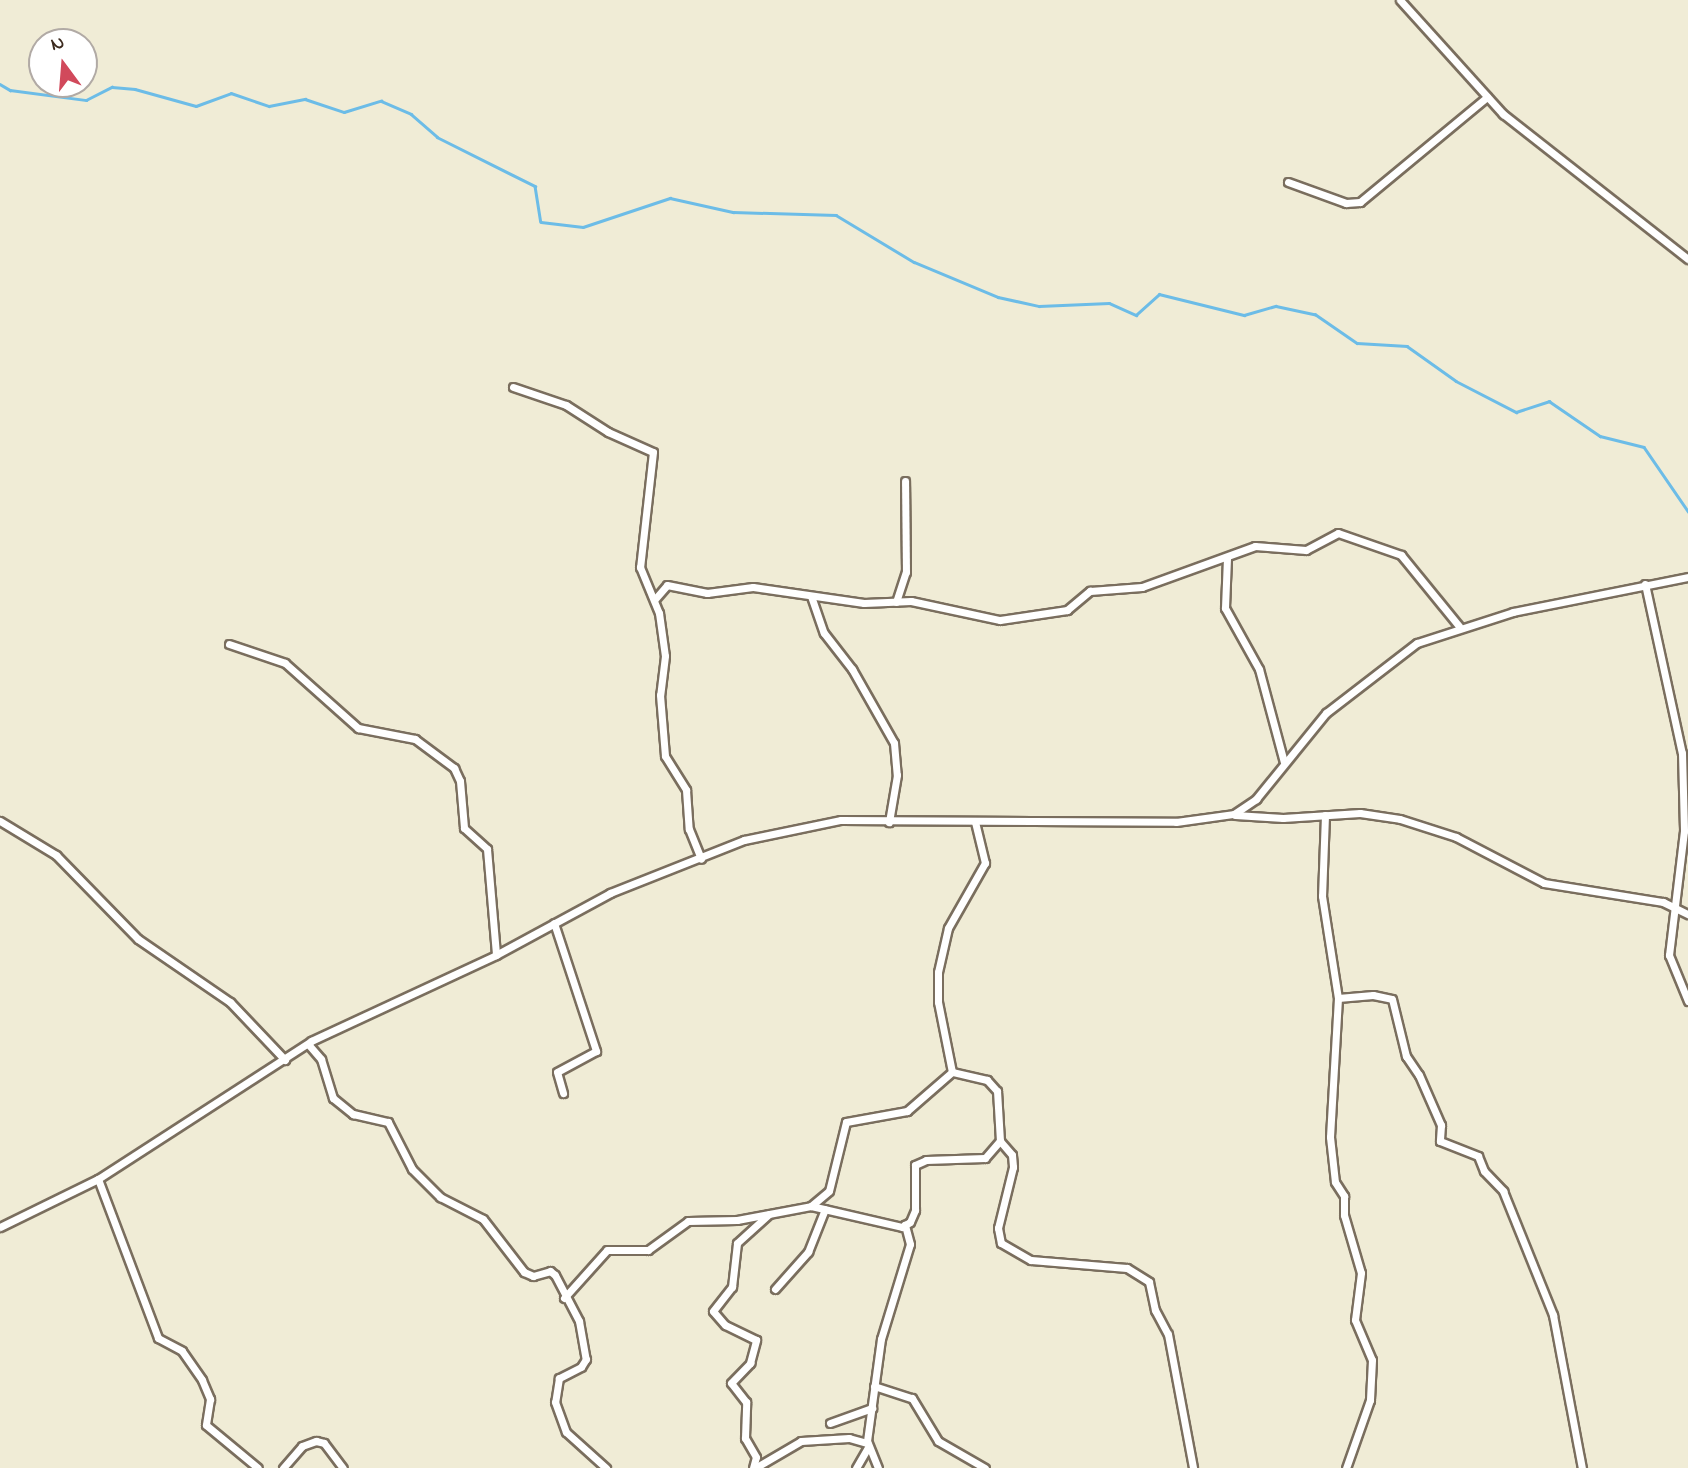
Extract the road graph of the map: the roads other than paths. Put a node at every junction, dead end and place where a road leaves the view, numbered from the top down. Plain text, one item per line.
1 (1400, 0) edge
2 (1487, 97) junction
3 (1288, 182) dead end
4 (1688, 259) edge
5 (513, 387) dead end
6 (905, 481) dead end
7 (1227, 558) junction
8 (1688, 577) edge
9 (1645, 584) junction
10 (811, 596) junction
11 (655, 600) junction
12 (896, 603) junction
13 (1459, 626) junction
14 (229, 644) dead end
15 (1284, 762) junction
16 (1234, 814) junction
17 (1325, 815) junction
18 (0, 821) edge
19 (889, 822) junction
20 (975, 822) junction
21 (701, 859) junction
22 (1677, 907) junction
23 (1688, 914) edge
24 (554, 923) junction
25 (496, 955) junction
26 (1338, 998) junction
27 (1688, 1001) edge
28 (308, 1044) junction
29 (285, 1059) junction
30 (952, 1072) junction
31 (564, 1093) dead end
32 (1000, 1141) junction
33 (98, 1179) junction
34 (811, 1206) junction
35 (825, 1209) junction
36 (769, 1214) junction
37 (905, 1225) junction
38 (0, 1227) edge
39 (775, 1289) dead end
40 (564, 1298) junction
41 (874, 1386) junction
42 (872, 1408) junction
43 (830, 1423) dead end
44 (868, 1445) junction
45 (258, 1468) edge
46 (284, 1468) edge
47 (343, 1468) edge
48 (606, 1468) edge
49 (754, 1468) edge
50 (856, 1468) edge
51 (878, 1468) edge
52 (985, 1468) edge
53 (1193, 1468) edge
54 (1346, 1468) edge
55 (1582, 1468) edge

1 - 2 street
2 - 3 street
2 - 4 street
5 - 11 street
6 - 12 street
7 - 12 street
7 - 13 street
7 - 15 street
8 - 9 street
9 - 13 street
9 - 22 street
10 - 11 street
10 - 12 street
10 - 19 street
11 - 21 street
13 - 15 street
14 - 25 street
15 - 16 street
16 - 17 street
16 - 20 street
17 - 22 street
17 - 26 street
18 - 29 street
19 - 20 street
19 - 21 street
20 - 30 street
21 - 24 street
22 - 23 street
22 - 27 street
24 - 25 street
24 - 31 street
25 - 28 street
26 - 54 street
26 - 55 street
28 - 29 street
28 - 40 street
29 - 33 street
30 - 32 street
30 - 34 street
32 - 37 street
32 - 53 street
33 - 38 street
33 - 45 street
34 - 35 street
34 - 36 street
35 - 37 street
35 - 39 street
36 - 40 street
36 - 49 street
37 - 41 street
40 - 48 street
41 - 42 street
41 - 52 street
42 - 43 street
42 - 44 street
44 - 49 street
44 - 50 street
44 - 51 street
46 - 47 street

